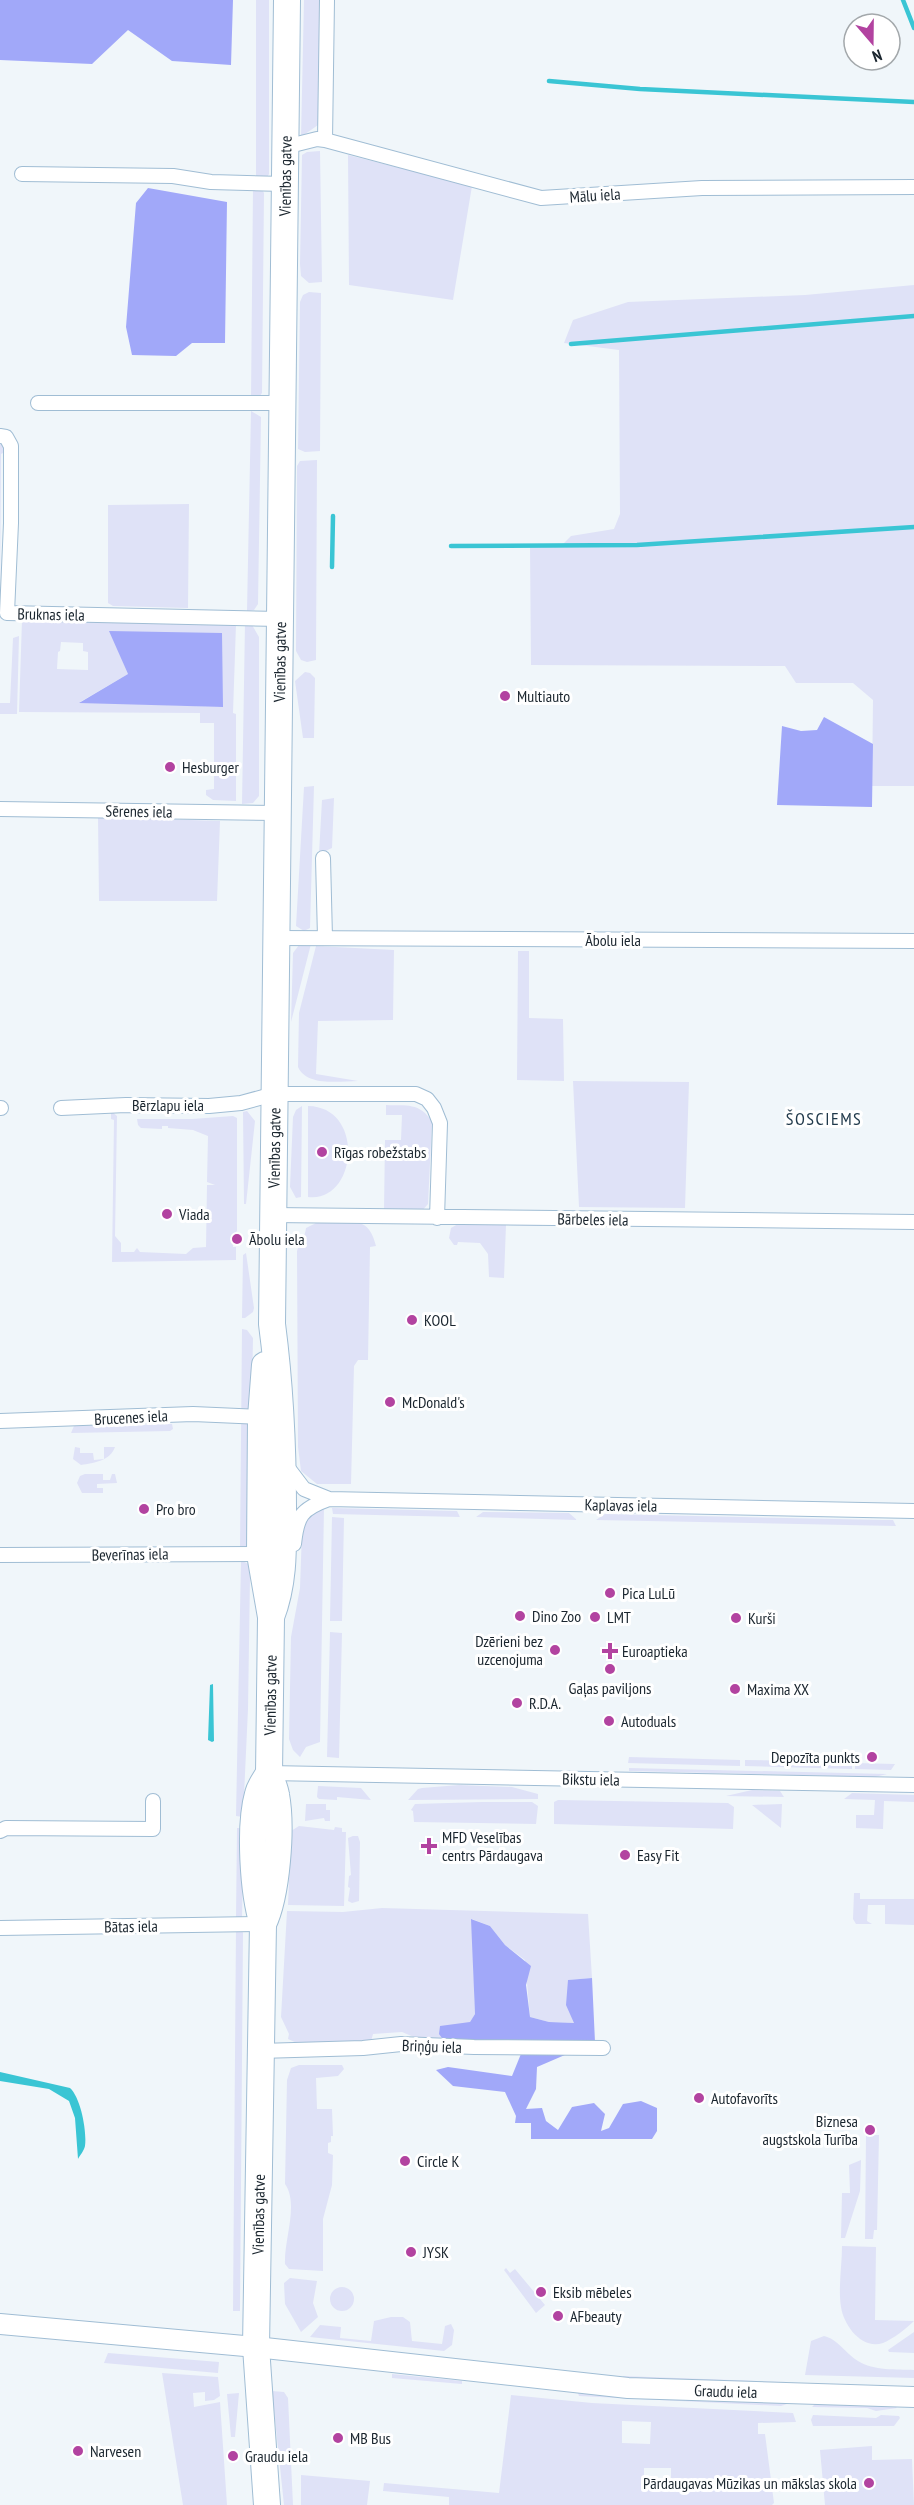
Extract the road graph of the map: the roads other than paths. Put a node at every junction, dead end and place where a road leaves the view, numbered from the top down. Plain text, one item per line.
1 (287, 0) edge
2 (327, 0) edge
3 (325, 140) junction
4 (285, 147) junction
5 (22, 174) dead end
6 (284, 184) junction
7 (914, 187) edge
8 (38, 403) dead end
9 (283, 403) junction
10 (0, 436) edge
11 (280, 619) junction
12 (0, 809) edge
13 (278, 813) junction
14 (323, 858) dead end
15 (275, 938) junction
16 (325, 938) junction
17 (914, 941) edge
18 (274, 1094) junction
19 (61, 1108) dead end
20 (272, 1215) junction
21 (437, 1218) junction
22 (914, 1222) edge
23 (272, 1324) junction
24 (261, 1417) junction
25 (0, 1421) edge
26 (283, 1461) junction
27 (328, 1499) junction
28 (914, 1511) edge
29 (260, 1554) junction
30 (0, 1555) edge
31 (283, 1570) junction
32 (271, 1617) junction
33 (269, 1773) junction
34 (914, 1785) edge
35 (153, 1801) dead end
36 (0, 1831) edge
37 (262, 1924) junction
38 (0, 1928) edge
39 (603, 2048) dead end
40 (260, 2051) junction
41 (0, 2324) edge
42 (256, 2347) junction
43 (914, 2397) edge
44 (267, 2505) edge

1 - 4 highway, Vienības gatve
2 - 3 street
3 - 4 street, Mālu iela
3 - 7 street, Mālu iela
4 - 6 highway, Vienības gatve
5 - 6 street
6 - 9 highway, Vienības gatve
8 - 9 street
9 - 11 highway, Vienības gatve
10 - 11 street, Bruknas iela
11 - 13 highway, Vienības gatve
12 - 13 street, Sērenes iela
13 - 15 highway, Vienības gatve
14 - 16 street
15 - 16 street, Ābolu iela
15 - 18 highway, Vienības gatve
16 - 17 street, Ābolu iela
18 - 19 street, Bērzlapu iela
18 - 20 highway, Vienības gatve
18 - 21 street, Bērzlapu iela
20 - 21 street, Bārbeles iela
20 - 23 highway, Vienības gatve
21 - 22 street, Bārbeles iela
23 - 24 highway, Vienības gatve
23 - 26 highway, Vienības gatve
24 - 25 street, Brucenes iela
24 - 29 highway, Vienības gatve
26 - 27 street, Kaplavas iela
26 - 31 highway, Vienības gatve
27 - 28 street, Kaplavas iela
27 - 31 street
29 - 30 street, Beverīnas iela
29 - 32 highway, Vienības gatve
31 - 32 highway, Vienības gatve
32 - 33 highway, Vienības gatve
33 - 34 street, Bikstu iela
33 - 37 highway, Vienības gatve
35 - 36 street
37 - 38 street, Bātas iela
37 - 40 highway, Vienības gatve
39 - 40 street, Briņģu iela
40 - 42 highway, Vienības gatve
41 - 42 main road, Graudu iela
42 - 43 main road, Graudu iela
42 - 44 highway, Vienības gatve

